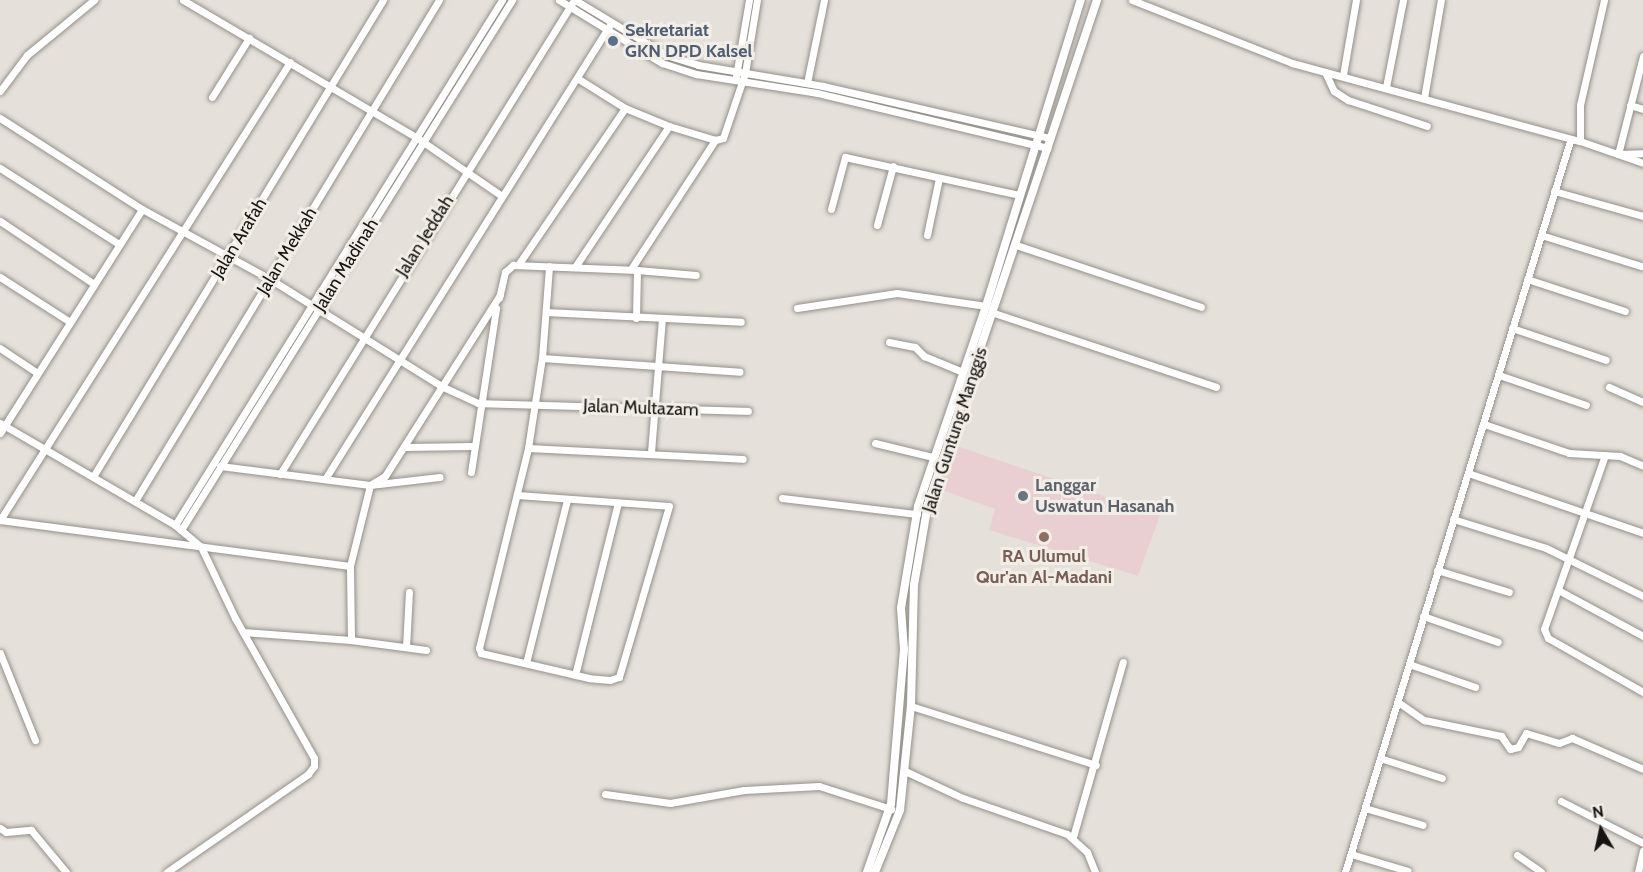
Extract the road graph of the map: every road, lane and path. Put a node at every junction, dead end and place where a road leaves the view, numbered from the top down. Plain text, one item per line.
1 (94, 0) edge
2 (183, 0) edge
3 (383, 0) edge
4 (439, 0) edge
5 (502, 0) edge
6 (512, 0) edge
7 (559, 0) edge
8 (749, 0) edge
9 (757, 0) edge
10 (824, 0) edge
11 (1081, 0) edge
12 (1097, 0) edge
13 (1132, 0) edge
14 (1356, 0) edge
15 (1403, 0) edge
16 (1441, 0) edge
17 (1604, 0) edge
18 (573, 2) edge
19 (609, 26) junction
20 (249, 38) junction
21 (1643, 58) edge
22 (290, 62) junction
23 (741, 72) junction
24 (1325, 72) junction
25 (1342, 75) junction
26 (577, 78) junction
27 (739, 81) junction
28 (807, 83) junction
29 (1386, 87) junction
30 (329, 88) junction
31 (0, 91) edge
32 (212, 97) dead end
33 (1424, 98) junction
34 (1630, 105) junction
35 (626, 108) junction
36 (1643, 109) edge
37 (373, 110) junction
38 (0, 118) edge
39 (669, 126) junction
40 (1427, 126) dead end
41 (420, 139) junction
42 (715, 140) junction
43 (1039, 140) junction
44 (1570, 141) junction
45 (1580, 141) junction
46 (1049, 143) junction
47 (1643, 153) edge
48 (1618, 154) junction
49 (1643, 163) edge
50 (893, 166) junction
51 (0, 168) edge
52 (466, 170) junction
53 (939, 178) junction
54 (1554, 191) junction
55 (1019, 195) junction
56 (502, 196) junction
57 (142, 208) junction
58 (831, 209) dead end
59 (1643, 216) edge
60 (0, 221) edge
61 (877, 225) dead end
62 (185, 231) junction
63 (927, 235) dead end
64 (1540, 235) junction
65 (119, 244) junction
66 (1016, 245) junction
67 (228, 256) junction
68 (518, 266) junction
69 (549, 266) junction
70 (1641, 266) dead end
71 (575, 267) junction
72 (634, 270) junction
73 (696, 276) dead end
74 (0, 277) edge
75 (270, 279) junction
76 (1527, 279) junction
77 (94, 284) junction
78 (500, 295) junction
79 (311, 305) junction
80 (986, 306) junction
81 (797, 308) dead end
82 (1201, 308) dead end
83 (318, 310) junction
84 (1625, 311) dead end
85 (546, 312) junction
86 (994, 313) junction
87 (636, 318) junction
88 (662, 319) junction
89 (70, 322) junction
90 (741, 322) dead end
91 (1512, 328) junction
92 (361, 337) junction
93 (889, 342) dead end
94 (0, 348) edge
95 (542, 358) junction
96 (401, 360) junction
97 (1606, 360) dead end
98 (658, 365) junction
99 (36, 372) junction
100 (740, 372) dead end
101 (963, 372) junction
102 (1499, 375) junction
103 (441, 386) junction
104 (1216, 387) dead end
105 (1609, 387) dead end
106 (1643, 402) edge
107 (478, 403) junction
108 (535, 405) junction
109 (1586, 405) dead end
110 (656, 408) junction
111 (747, 411) dead end
112 (2, 424) edge
113 (1484, 424) junction
114 (0, 432) edge
115 (875, 443) dead end
116 (473, 446) junction
117 (405, 447) junction
118 (528, 448) junction
119 (45, 449) junction
120 (651, 452) junction
121 (1605, 455) junction
122 (933, 457) junction
123 (743, 459) dead end
124 (214, 465) junction
125 (1643, 466) edge
126 (222, 467) junction
127 (471, 471) dead end
128 (1468, 473) junction
129 (280, 474) junction
130 (94, 475) junction
131 (440, 477) dead end
132 (325, 479) junction
133 (369, 485) junction
134 (517, 495) junction
135 (782, 498) dead end
136 (567, 500) junction
137 (135, 501) junction
138 (618, 503) junction
139 (1587, 512) junction
140 (917, 514) junction
141 (1453, 519) junction
142 (0, 520) edge
143 (178, 527) junction
144 (1643, 533) edge
145 (201, 547) junction
146 (1570, 559) junction
147 (350, 566) junction
148 (1437, 570) junction
149 (1558, 590) junction
150 (409, 592) dead end
151 (1509, 592) dead end
152 (1643, 596) edge
153 (1423, 616) junction
154 (243, 633) junction
155 (1643, 636) edge
156 (351, 640) junction
157 (1498, 642) dead end
158 (406, 647) junction
159 (426, 650) dead end
160 (0, 653) edge
161 (1123, 662) dead end
162 (526, 663) junction
163 (1409, 664) junction
164 (575, 675) junction
165 (1475, 687) dead end
166 (1643, 692) edge
167 (1398, 702) junction
168 (911, 705) junction
169 (35, 740) dead end
170 (1380, 759) junction
171 (1096, 765) junction
172 (1643, 768) edge
173 (905, 771) junction
174 (1442, 778) dead end
175 (605, 794) dead end
176 (1561, 801) dead end
177 (891, 808) junction
178 (1365, 808) junction
179 (1423, 825) dead end
180 (0, 828) edge
181 (1073, 837) junction
182 (1643, 843) edge
183 (1351, 854) junction
184 (1517, 855) dead end
185 (1642, 855) edge
186 (1408, 871) edge
187 (66, 872) edge
188 (168, 872) edge
189 (867, 872) edge
190 (875, 872) edge
191 (1095, 872) edge
192 (1345, 872) edge
193 (1541, 872) edge
194 (1638, 872) edge

1 - 31 street
2 - 20 street
3 - 30 street, Jalan Arafah
4 - 37 street, Jalan Mekkah
5 - 41 street, Jalan Madinah
6 - 41 street, Jalan Madinah
7 - 18 street
8 - 23 street
9 - 23 street
10 - 28 street
11 - 43 street, Jalan Guntung Manggis
12 - 46 street, Jalan Guntung Manggis
13 - 24 street
14 - 25 street
15 - 29 street
16 - 33 street
17 - 45 street
18 - 19 street
18 - 52 street, Jalan Jeddah
19 - 23 street
19 - 26 street
19 - 27 street
20 - 22 street
20 - 32 street
21 - 34 street
22 - 30 street
22 - 62 street
23 - 27 street
23 - 28 street
24 - 25 street
24 - 40 street
25 - 29 street
26 - 35 street
26 - 56 street
27 - 42 street
27 - 43 street
28 - 43 street
29 - 33 street
30 - 37 street
30 - 67 street, Jalan Arafah
33 - 44 street
34 - 36 street
34 - 48 street
35 - 39 street
35 - 68 street
37 - 41 street
37 - 75 street, Jalan Mekkah
38 - 57 street
39 - 42 street
39 - 71 street
41 - 52 street
41 - 79 street, Jalan Madinah
41 - 83 street, Jalan Madinah
42 - 72 street
43 - 46 street
43 - 55 street, Jalan Guntung Manggis
44 - 45 street
44 - 54 street
45 - 48 street
46 - 66 street, Jalan Guntung Manggis
47 - 48 street
48 - 49 street
50 - 53 street
50 - 58 street
50 - 61 street
51 - 65 street
52 - 56 street
52 - 92 street, Jalan Jeddah
53 - 55 street
53 - 63 street
54 - 59 street
54 - 64 street
55 - 80 street, Jalan Guntung Manggis
56 - 96 street
57 - 62 street
57 - 65 street
60 - 77 street
62 - 67 street
62 - 119 street
64 - 70 street
64 - 76 street
65 - 77 street
66 - 82 street
66 - 86 street, Jalan Guntung Manggis
67 - 75 street
67 - 130 street, Jalan Arafah
68 - 69 street
68 - 78 street
69 - 71 street
69 - 85 street
71 - 72 street
72 - 73 street
72 - 87 street
74 - 89 street
75 - 79 street
75 - 137 street, Jalan Mekkah
76 - 84 street
76 - 91 street
77 - 89 street
78 - 103 street
78 - 107 street
79 - 83 street
79 - 124 street, Jalan Madinah
80 - 81 street
80 - 101 street, Jalan Guntung Manggis
83 - 92 street
83 - 126 street, Jalan Madinah
85 - 87 street
85 - 95 street
86 - 104 street
86 - 168 street, Jalan Guntung Manggis
87 - 88 street
88 - 90 street
88 - 98 street
89 - 99 street
91 - 97 street
91 - 102 street
92 - 96 street
92 - 129 street, Jalan Jeddah
93 - 101 street
94 - 99 street
95 - 98 street
95 - 108 street
96 - 103 street
96 - 132 street
98 - 100 street
98 - 110 street
99 - 112 street
101 - 122 street, Jalan Guntung Manggis
102 - 109 street
102 - 113 street
103 - 107 street
103 - 117 street
105 - 106 street
107 - 108 street, Jalan Multazam
107 - 116 street
108 - 110 street, Jalan Multazam
108 - 118 street
110 - 111 street, Jalan Multazam
110 - 120 street
112 - 114 street
112 - 119 street
113 - 121 street
113 - 128 street
115 - 122 street
116 - 117 street
116 - 127 street
117 - 133 street
118 - 120 street
118 - 134 street
119 - 130 street
119 - 142 street
120 - 123 street
121 - 125 street
121 - 139 street
122 - 140 street, Jalan Guntung Manggis
124 - 126 street
124 - 143 street, Jalan Madinah
126 - 129 street
126 - 143 street, Jalan Madinah
128 - 139 street
128 - 141 street
129 - 132 street
130 - 137 street
131 - 133 street
132 - 133 street
133 - 147 street
134 - 136 street
134 - 162 street
135 - 140 street
136 - 138 street
136 - 162 street
137 - 143 street
138 - 164 street
138 - 164 street
139 - 144 street
139 - 146 street
140 - 177 street, Jalan Guntung Manggis
141 - 146 street
141 - 148 street
142 - 145 street
143 - 145 street
145 - 147 street
145 - 154 street
146 - 149 street
146 - 152 street
147 - 156 street
148 - 151 street
148 - 153 street
149 - 155 street
149 - 166 street
150 - 158 street
153 - 157 street
153 - 163 street
154 - 156 street
154 - 188 street
156 - 158 street
158 - 159 street
160 - 169 street
161 - 171 street
162 - 164 street
163 - 165 street
163 - 167 street
167 - 170 street
167 - 172 street
168 - 171 street
168 - 173 street, Jalan Guntung Manggis
170 - 174 street
170 - 178 street
171 - 181 street
173 - 181 street
173 - 190 street, Jalan Guntung Manggis
175 - 177 street
176 - 182 street
177 - 189 street, Jalan Guntung Manggis
178 - 179 street
178 - 183 street
180 - 187 street
181 - 191 street
183 - 186 street
183 - 192 street
184 - 193 street
185 - 194 street

